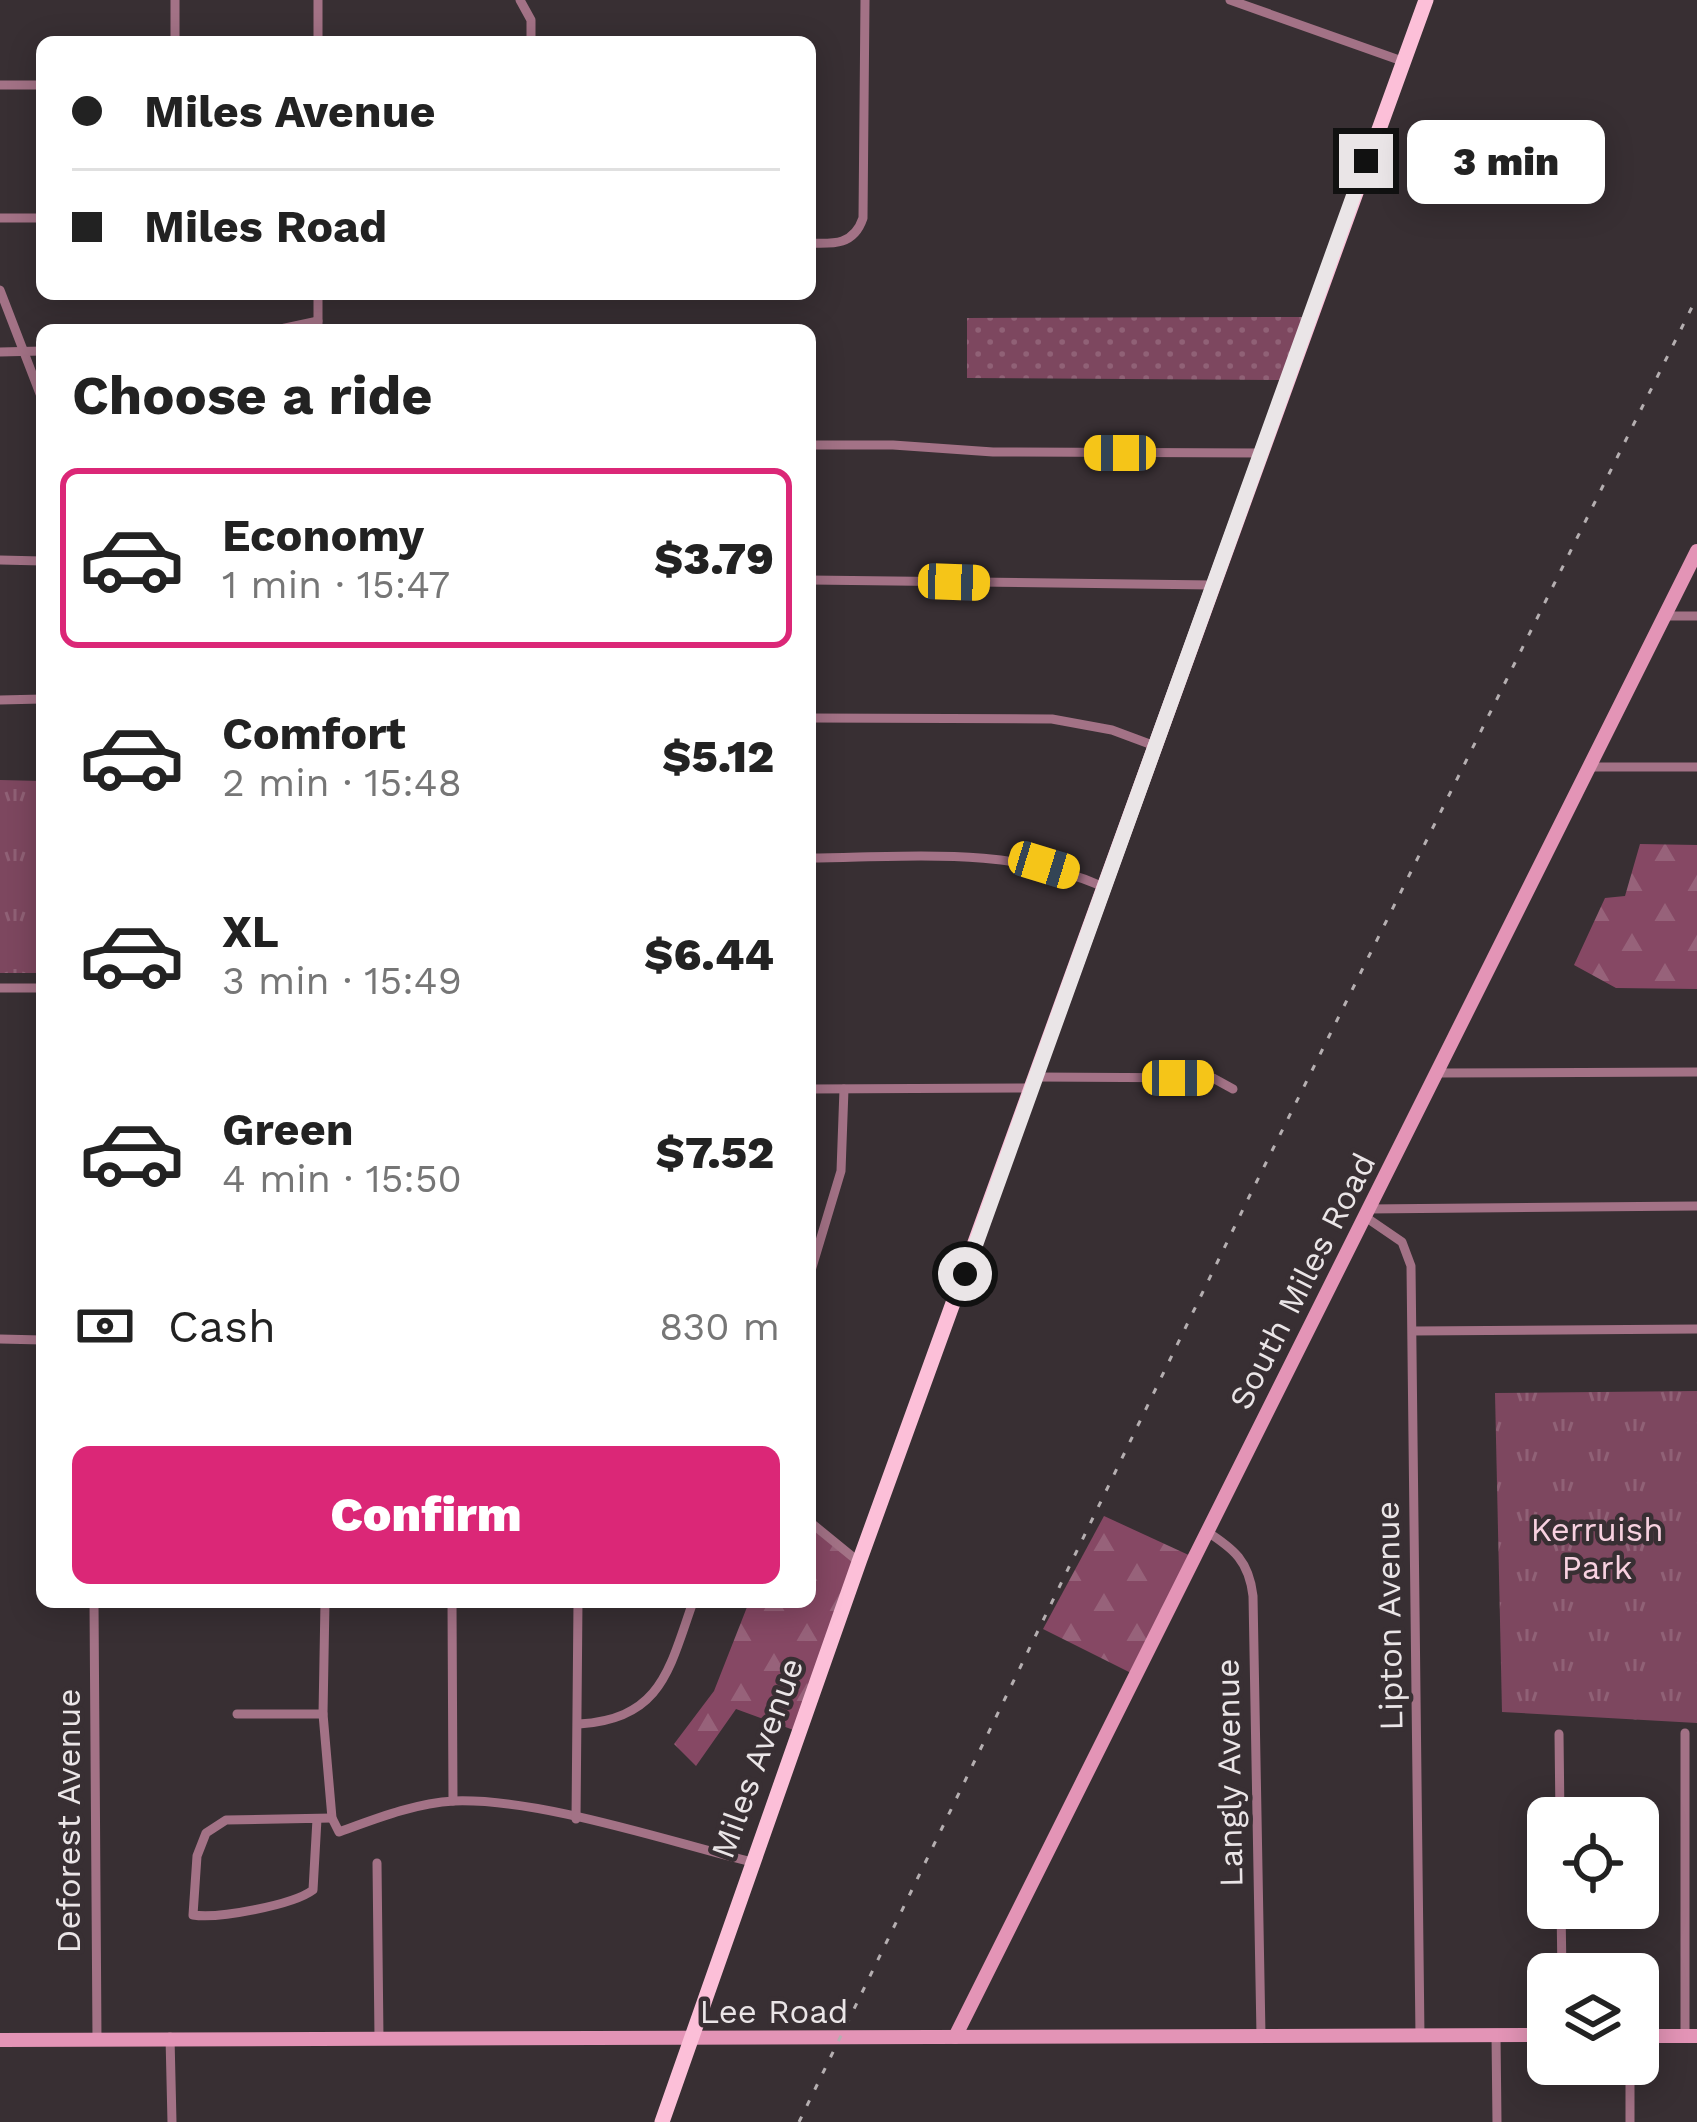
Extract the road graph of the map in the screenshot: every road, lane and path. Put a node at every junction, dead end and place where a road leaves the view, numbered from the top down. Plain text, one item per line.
1 (175, 0) edge
2 (318, 0) edge
3 (520, 0) edge
4 (865, 0) edge
5 (1230, 0) edge
6 (1426, 0) edge
7 (175, 36) edge
8 (318, 36) edge
9 (531, 36) edge
10 (1402, 62) junction
11 (0, 85) edge
12 (36, 85) edge
13 (0, 218) edge
14 (36, 218) edge
15 (816, 243) edge
16 (0, 290) edge
17 (36, 351) edge
18 (0, 352) edge
19 (21, 352) junction
20 (36, 386) edge
21 (816, 445) edge
22 (1261, 453) junction
23 (1697, 551) edge
24 (0, 560) edge
25 (36, 561) edge
26 (816, 580) edge
27 (1215, 585) junction
28 (1665, 616) junction
29 (1697, 616) edge
30 (0, 700) edge
31 (36, 700) edge
32 (816, 718) edge
33 (1158, 747) junction
34 (1588, 767) junction
35 (1697, 767) edge
36 (816, 858) edge
37 (1104, 887) junction
38 (0, 988) edge
39 (36, 988) edge
40 (1697, 1072) edge
41 (1438, 1073) junction
42 (1034, 1082) junction
43 (816, 1089) edge
44 (844, 1089) junction
45 (1233, 1089) dead end
46 (1697, 1206) edge
47 (1366, 1212) junction
48 (816, 1254) edge
49 (1697, 1329) edge
50 (1413, 1330) junction
51 (0, 1340) edge
52 (36, 1340) edge
53 (816, 1527) edge
54 (1206, 1532) junction
55 (860, 1562) junction
56 (94, 1608) edge
57 (325, 1608) edge
58 (452, 1608) edge
59 (578, 1608) edge
60 (691, 1608) edge
61 (236, 1714) dead end
62 (323, 1714) junction
63 (579, 1724) junction
64 (1685, 1733) dead end
65 (1559, 1734) dead end
66 (1560, 1797) edge
67 (453, 1801) junction
68 (332, 1818) junction
69 (317, 1819) junction
70 (575, 1819) junction
71 (752, 1862) junction
72 (377, 1863) dead end
73 (1261, 2035) junction
74 (1496, 2035) junction
75 (1527, 2035) edge
76 (1659, 2036) edge
77 (1691, 2036) edge
78 (170, 2037) junction
79 (955, 2037) junction
80 (1420, 2037) junction
81 (379, 2038) junction
82 (691, 2038) junction
83 (97, 2039) junction
84 (0, 2040) edge
85 (1630, 2085) edge
86 (172, 2122) edge
87 (662, 2122) edge
88 (1496, 2122) edge
89 (1630, 2122) edge

1 - 7 street
2 - 8 street
3 - 9 street
4 - 15 street
5 - 10 street
6 - 10 main road, Miles Avenue
10 - 22 main road, Miles Avenue
11 - 12 street
13 - 14 street
16 - 19 street
17 - 19 street
18 - 19 street
19 - 20 street
21 - 22 street
22 - 27 main road, Miles Avenue
23 - 28 street, South Miles Road
24 - 25 street
26 - 27 street
27 - 33 main road, Miles Avenue
28 - 29 street
28 - 34 street, South Miles Road
30 - 31 street
32 - 33 street
33 - 37 main road, Miles Avenue
34 - 35 street
34 - 41 street, South Miles Road
36 - 37 street
37 - 42 main road, Miles Avenue
38 - 39 street
40 - 41 street
41 - 47 street, South Miles Road
42 - 44 street
42 - 45 street
42 - 55 main road, Miles Avenue
43 - 44 street
44 - 48 street
46 - 47 street
47 - 50 street, Lipton Avenue
47 - 54 street, South Miles Road
49 - 50 street
50 - 80 street, Lipton Avenue
51 - 52 street
53 - 55 street
54 - 73 street, Langly Avenue
54 - 79 street, South Miles Road
55 - 71 main road, Miles Avenue
56 - 83 street, Deforest Avenue
57 - 62 street
58 - 67 street
59 - 63 street
60 - 63 street
61 - 62 street
62 - 68 street
63 - 70 street
64 - 77 street
65 - 66 street
67 - 68 street
67 - 70 street
68 - 69 street
69 - 69 street
70 - 71 street
71 - 82 main road, Miles Avenue
72 - 81 street
73 - 79 street, Lee Road
73 - 80 street, Lee Road
74 - 75 street, Lee Road
74 - 80 street, Lee Road
74 - 88 street
76 - 77 street
78 - 81 street, Lee Road
78 - 83 street, Lee Road
78 - 86 street
79 - 82 street, Lee Road
81 - 82 street, Lee Road
82 - 87 main road, Miles Avenue
83 - 84 street, Lee Road
85 - 89 street

